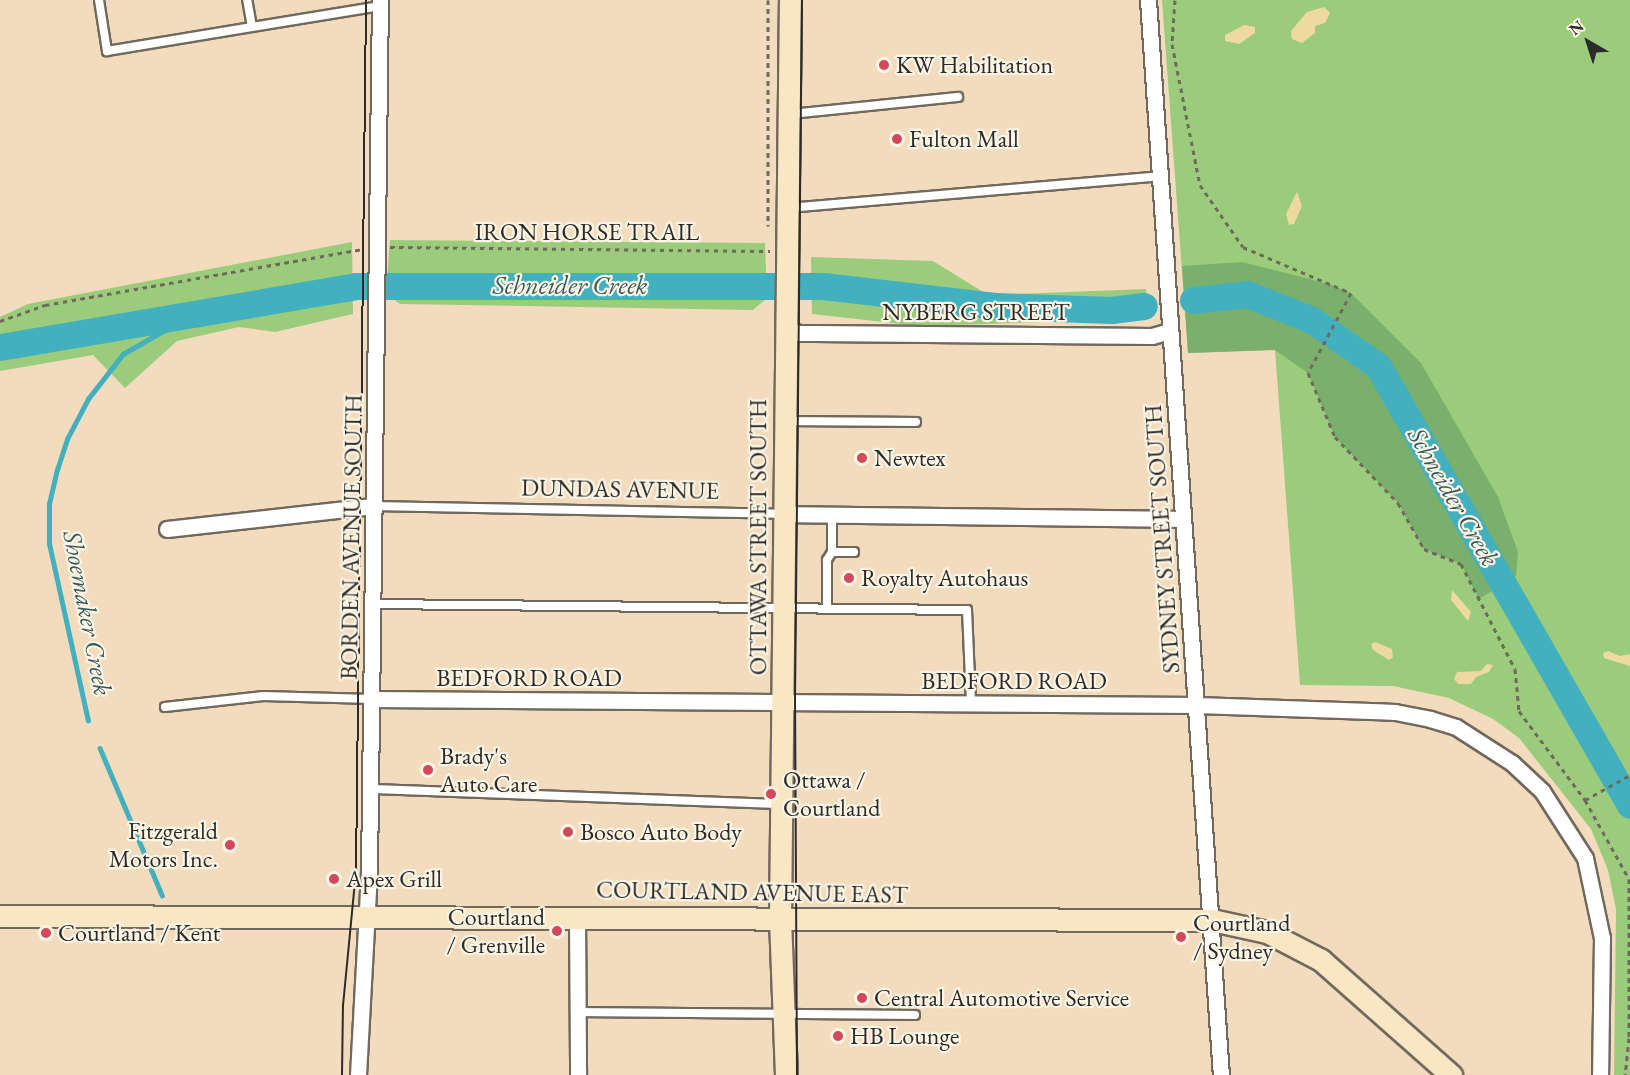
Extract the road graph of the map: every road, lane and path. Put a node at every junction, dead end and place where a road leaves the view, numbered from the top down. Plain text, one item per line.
1 (99, 0) edge
2 (247, 0) edge
3 (768, 0) edge
4 (790, 0) edge
5 (1148, 0) edge
6 (1175, 0) edge
7 (380, 3) edge
8 (252, 27) junction
9 (958, 97) dead end
10 (788, 114) junction
11 (1159, 176) junction
12 (787, 208) junction
13 (770, 236) dead end
14 (769, 243) dead end
15 (386, 247) dead end
16 (360, 249) dead end
17 (778, 256) junction
18 (0, 321) edge
19 (784, 327) junction
20 (1168, 331) junction
21 (785, 421) junction
22 (916, 422) dead end
23 (373, 506) junction
24 (784, 514) junction
25 (832, 514) junction
26 (1181, 519) junction
27 (166, 529) dead end
28 (832, 552) junction
29 (854, 552) dead end
30 (373, 604) junction
31 (784, 608) junction
32 (827, 609) junction
33 (372, 699) junction
34 (783, 700) junction
35 (971, 703) junction
36 (1197, 705) junction
37 (165, 707) dead end
38 (1630, 775) edge
39 (371, 789) junction
40 (1585, 800) junction
41 (782, 804) junction
42 (0, 916) edge
43 (577, 916) junction
44 (365, 917) junction
45 (780, 919) junction
46 (1212, 920) junction
47 (578, 1012) junction
48 (785, 1014) junction
49 (915, 1015) dead end
50 (358, 1075) edge
51 (578, 1075) edge
52 (786, 1075) edge
53 (1221, 1075) edge
54 (1451, 1075) edge
55 (1600, 1075) edge
56 (1625, 1075) edge

1 - 8 lane
2 - 8 lane
3 - 13 path
4 - 10 main road, OTTAWA STREET SOUTH
5 - 11 street, SYDNEY STREET SOUTH
6 - 40 path
7 - 8 lane
7 - 23 street, BORDEN AVENUE SOUTH
9 - 10 lane
10 - 12 main road, OTTAWA STREET SOUTH
11 - 12 lane
11 - 20 street, SYDNEY STREET SOUTH
12 - 17 main road, OTTAWA STREET SOUTH
14 - 17 path
15 - 17 path, IRON HORSE TRAIL
16 - 18 path
17 - 19 main road, OTTAWA STREET SOUTH
19 - 20 street, NYBERG STREET
19 - 21 main road, OTTAWA STREET SOUTH
20 - 26 street, SYDNEY STREET SOUTH
21 - 22 lane
21 - 24 main road, OTTAWA STREET SOUTH
23 - 24 lane, DUNDAS AVENUE
23 - 27 street, DUNDAS AVENUE
23 - 30 street, BORDEN AVENUE SOUTH
24 - 25 street, DUNDAS AVENUE
24 - 31 main road, OTTAWA STREET SOUTH
25 - 26 street, DUNDAS AVENUE
25 - 28 lane
26 - 36 street, SYDNEY STREET SOUTH
28 - 29 lane
28 - 32 lane
30 - 31 lane
30 - 33 street, BORDEN AVENUE SOUTH
31 - 32 lane
31 - 34 main road, OTTAWA STREET SOUTH
32 - 35 lane
33 - 34 street, BEDFORD ROAD
33 - 37 lane, BEDFORD ROAD
33 - 39 street, BORDEN AVENUE SOUTH
34 - 35 street, BEDFORD ROAD
34 - 41 main road, OTTAWA STREET SOUTH
35 - 36 street, BEDFORD ROAD
36 - 46 street, SYDNEY STREET SOUTH
36 - 55 street, BEDFORD ROAD
38 - 40 path
39 - 41 lane
39 - 44 street, BORDEN AVENUE SOUTH
40 - 56 path
41 - 45 main road, OTTAWA STREET SOUTH
42 - 44 main road, COURTLAND AVENUE EAST
43 - 44 main road, COURTLAND AVENUE EAST
43 - 45 main road, COURTLAND AVENUE EAST
43 - 47 street
44 - 50 street, BORDEN AVENUE SOUTH
45 - 46 main road, COURTLAND AVENUE EAST
45 - 48 main road, OTTAWA STREET SOUTH
46 - 53 street, SYDNEY STREET SOUTH
46 - 54 main road, COURTLAND AVENUE EAST
47 - 48 lane
47 - 51 street
48 - 49 lane
48 - 52 main road, OTTAWA STREET SOUTH

